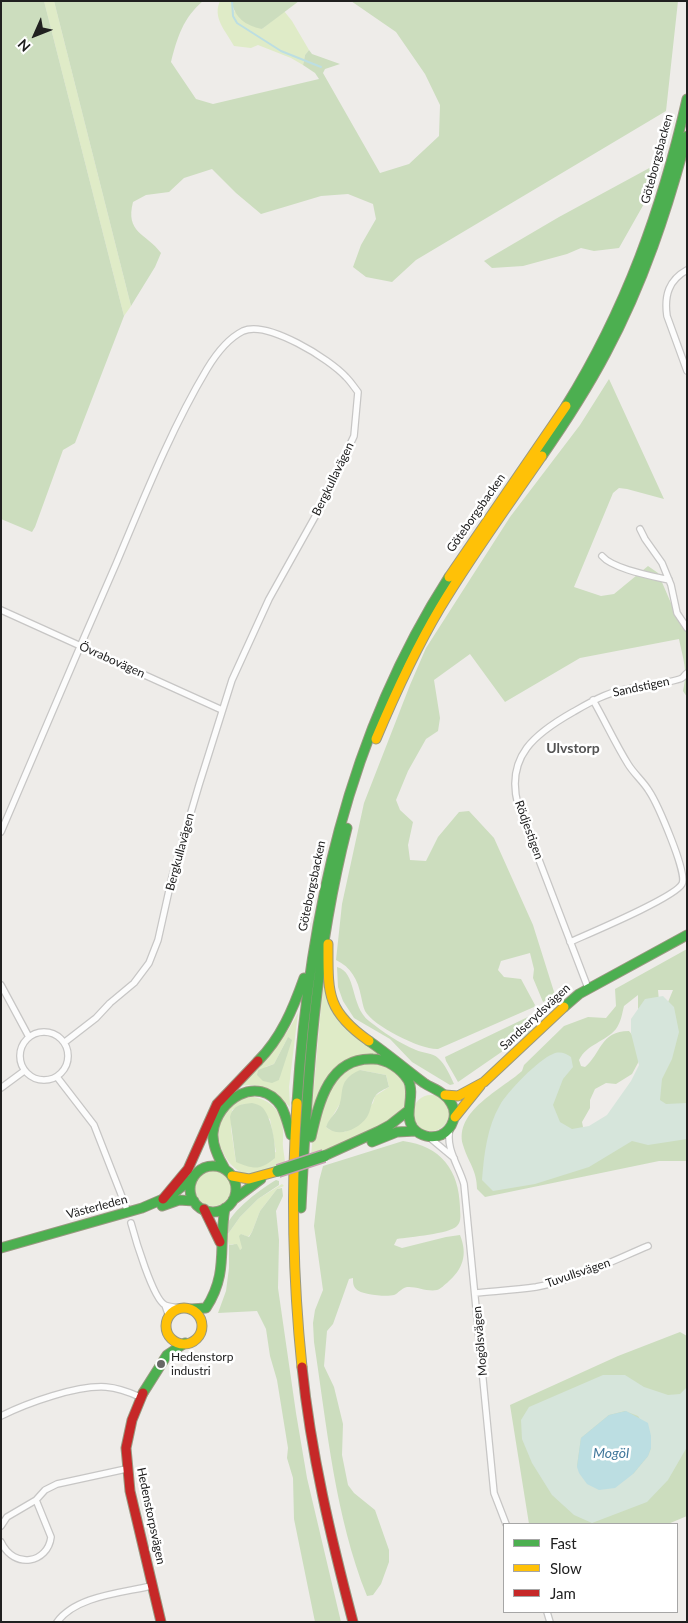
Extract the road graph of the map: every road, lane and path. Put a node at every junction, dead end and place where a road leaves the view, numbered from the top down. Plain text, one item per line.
1 (687, 98) edge
2 (687, 136) edge
3 (687, 270) edge
4 (687, 371) edge
5 (640, 529) dead end
6 (602, 556) dead end
7 (669, 580) junction
8 (1, 610) edge
9 (687, 628) edge
10 (80, 646) junction
11 (687, 673) edge
12 (593, 700) junction
13 (222, 710) junction
14 (1, 832) edge
15 (330, 903) junction
16 (687, 935) edge
17 (570, 942) junction
18 (313, 954) junction
19 (1, 985) edge
20 (588, 988) junction
21 (29, 1037) junction
22 (65, 1042) junction
23 (24, 1071) junction
24 (57, 1077) junction
25 (484, 1082) junction
26 (1, 1088) edge
27 (442, 1094) junction
28 (410, 1107) junction
29 (453, 1122) junction
30 (416, 1131) junction
31 (204, 1134) junction
32 (428, 1137) junction
33 (294, 1146) junction
34 (324, 1156) junction
35 (454, 1158) junction
36 (203, 1168) junction
37 (228, 1173) junction
38 (274, 1173) junction
39 (304, 1174) junction
40 (193, 1178) junction
41 (163, 1199) junction
42 (194, 1201) junction
43 (229, 1204) junction
44 (126, 1207) dead end
45 (204, 1209) junction
46 (131, 1223) dead end
47 (648, 1246) dead end
48 (222, 1247) junction
49 (1, 1248) edge
50 (1, 1252) edge
51 (475, 1293) junction
52 (165, 1305) junction
53 (206, 1308) junction
54 (186, 1309) junction
55 (169, 1317) junction
56 (202, 1325) junction
57 (169, 1335) junction
58 (185, 1343) junction
59 (167, 1355) junction
60 (140, 1397) junction
61 (1, 1416) edge
62 (126, 1469) junction
63 (36, 1500) junction
64 (506, 1523) edge
65 (1, 1526) edge
66 (1, 1542) edge
67 (151, 1586) junction
68 (57, 1622) edge
69 (161, 1622) edge
70 (353, 1622) edge
71 (358, 1622) edge

1 - 18 main road, Göteborgsbacken
2 - 15 main road, Göteborgsbacken
3 - 4 street
5 - 7 street
6 - 7 street
7 - 9 street
8 - 10 street, Övrabovägen
10 - 13 street, Övrabovägen
10 - 13 street, Bergkullavägen
10 - 14 street, Bergkullavägen
11 - 12 street, Sandstigen
12 - 17 street, Rödjestigen
12 - 17 street
13 - 22 street, Bergkullavägen
15 - 27 main road
15 - 39 main road
16 - 20 main road, Sandserydsvägen
17 - 20 street, Rödjestigen
18 - 31 main road
18 - 33 main road
19 - 21 street
20 - 25 main road, Sandserydsvägen
21 - 22 street
21 - 23 street
22 - 24 street
23 - 24 street
23 - 26 street
24 - 44 street
25 - 27 main road, Sandserydsvägen
25 - 29 main road, Sandserydsvägen
27 - 28 main road
27 - 29 main road
28 - 30 main road
28 - 34 main road
28 - 39 main road
29 - 32 main road
29 - 35 street, Mogölsvägen
30 - 32 main road
30 - 34 main road
31 - 36 main road
31 - 41 main road
32 - 35 street
33 - 37 main road
33 - 70 main road
34 - 38 main road, bridge
35 - 51 street, Mogölsvägen
36 - 37 main road
36 - 40 main road
37 - 38 main road
37 - 43 main road
38 - 43 main road
39 - 71 main road
40 - 41 main road, Västerleden
40 - 42 main road
41 - 49 main road, Västerleden
42 - 45 main road
42 - 50 main road, Västerleden
43 - 45 main road
43 - 48 main road
45 - 48 main road
46 - 52 street
47 - 51 street, Tuvullsvägen
48 - 53 main road
51 - 64 street, Mogölsvägen
52 - 54 street
52 - 55 street
53 - 54 main road
53 - 56 main road
54 - 55 main road
54 - 56 main road
55 - 57 main road
56 - 58 main road
57 - 58 main road
57 - 59 main road
58 - 59 main road, Hedenstorpsvägen
59 - 60 main road, Hedenstorpsvägen
60 - 61 street
60 - 62 main road, Hedenstorpsvägen
62 - 63 street
62 - 67 main road, Hedenstorpsvägen
63 - 65 street
63 - 66 street
67 - 68 street
67 - 69 main road, Hedenstorpsvägen

